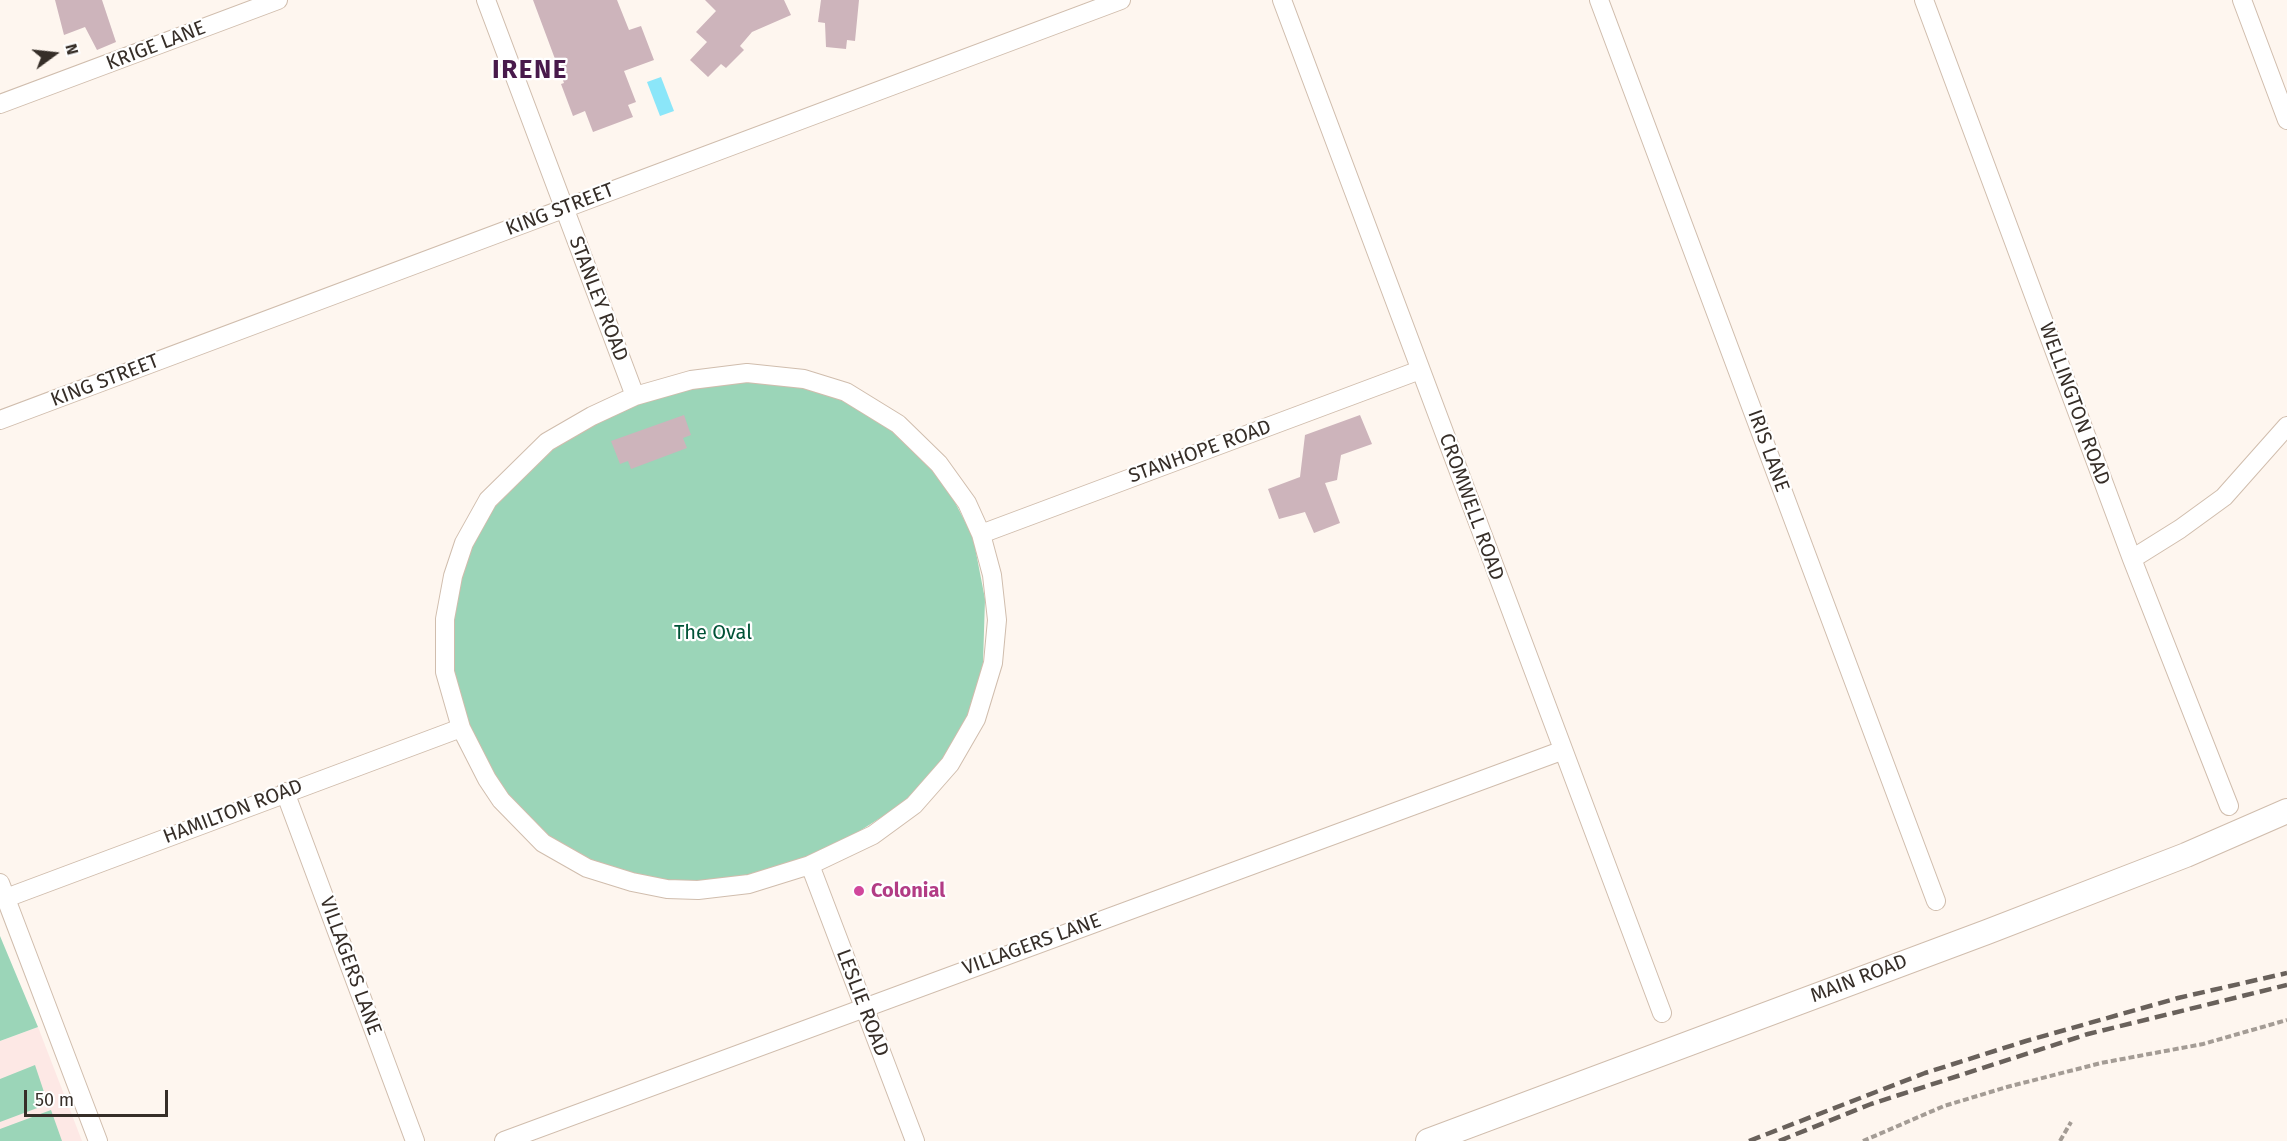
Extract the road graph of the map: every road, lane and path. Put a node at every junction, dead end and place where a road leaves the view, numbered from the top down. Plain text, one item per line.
1 (278, 0) edge
2 (486, 0) edge
3 (1121, 0) edge
4 (1282, 0) edge
5 (1599, 0) edge
6 (1924, 0) edge
7 (2242, 0) edge
8 (0, 104) edge
9 (2287, 120) edge
10 (564, 208) junction
11 (1420, 370) junction
12 (635, 396) junction
13 (0, 420) edge
14 (2287, 426) edge
15 (981, 534) junction
16 (2132, 559) junction
17 (461, 728) junction
18 (1561, 751) junction
19 (285, 792) junction
20 (2229, 806) dead end
21 (2287, 812) edge
22 (810, 865) junction
23 (3, 891) edge
24 (1936, 901) dead end
25 (863, 1008) junction
26 (1662, 1013) dead end
27 (2287, 1020) edge
28 (2071, 1122) dead end
29 (98, 1141) edge
30 (415, 1141) edge
31 (504, 1141) edge
32 (915, 1141) edge
33 (1428, 1141) edge
34 (1863, 1141) edge
35 (2060, 1141) edge

1 - 8 street, KRIGE LANE
2 - 10 street, STANLEY ROAD
3 - 10 street, KING STREET
4 - 11 street, CROMWELL ROAD
5 - 24 street, IRIS LANE
6 - 16 street, WELLINGTON ROAD
7 - 9 street
10 - 12 street, STANLEY ROAD
10 - 13 street, KING STREET
11 - 15 street, STANHOPE ROAD
11 - 18 street, CROMWELL ROAD
12 - 15 street
12 - 17 street
14 - 16 street
15 - 22 street
16 - 20 street, WELLINGTON ROAD
17 - 19 street, HAMILTON ROAD
17 - 22 street
18 - 25 street, VILLAGERS LANE
18 - 26 street, CROMWELL ROAD
19 - 23 street, HAMILTON ROAD
19 - 30 street, VILLAGERS LANE
21 - 33 main road, MAIN ROAD
22 - 25 street, LESLIE ROAD
23 - 29 street
25 - 31 street, VILLAGERS LANE
25 - 32 street, LESLIE ROAD
27 - 34 path
28 - 35 path

